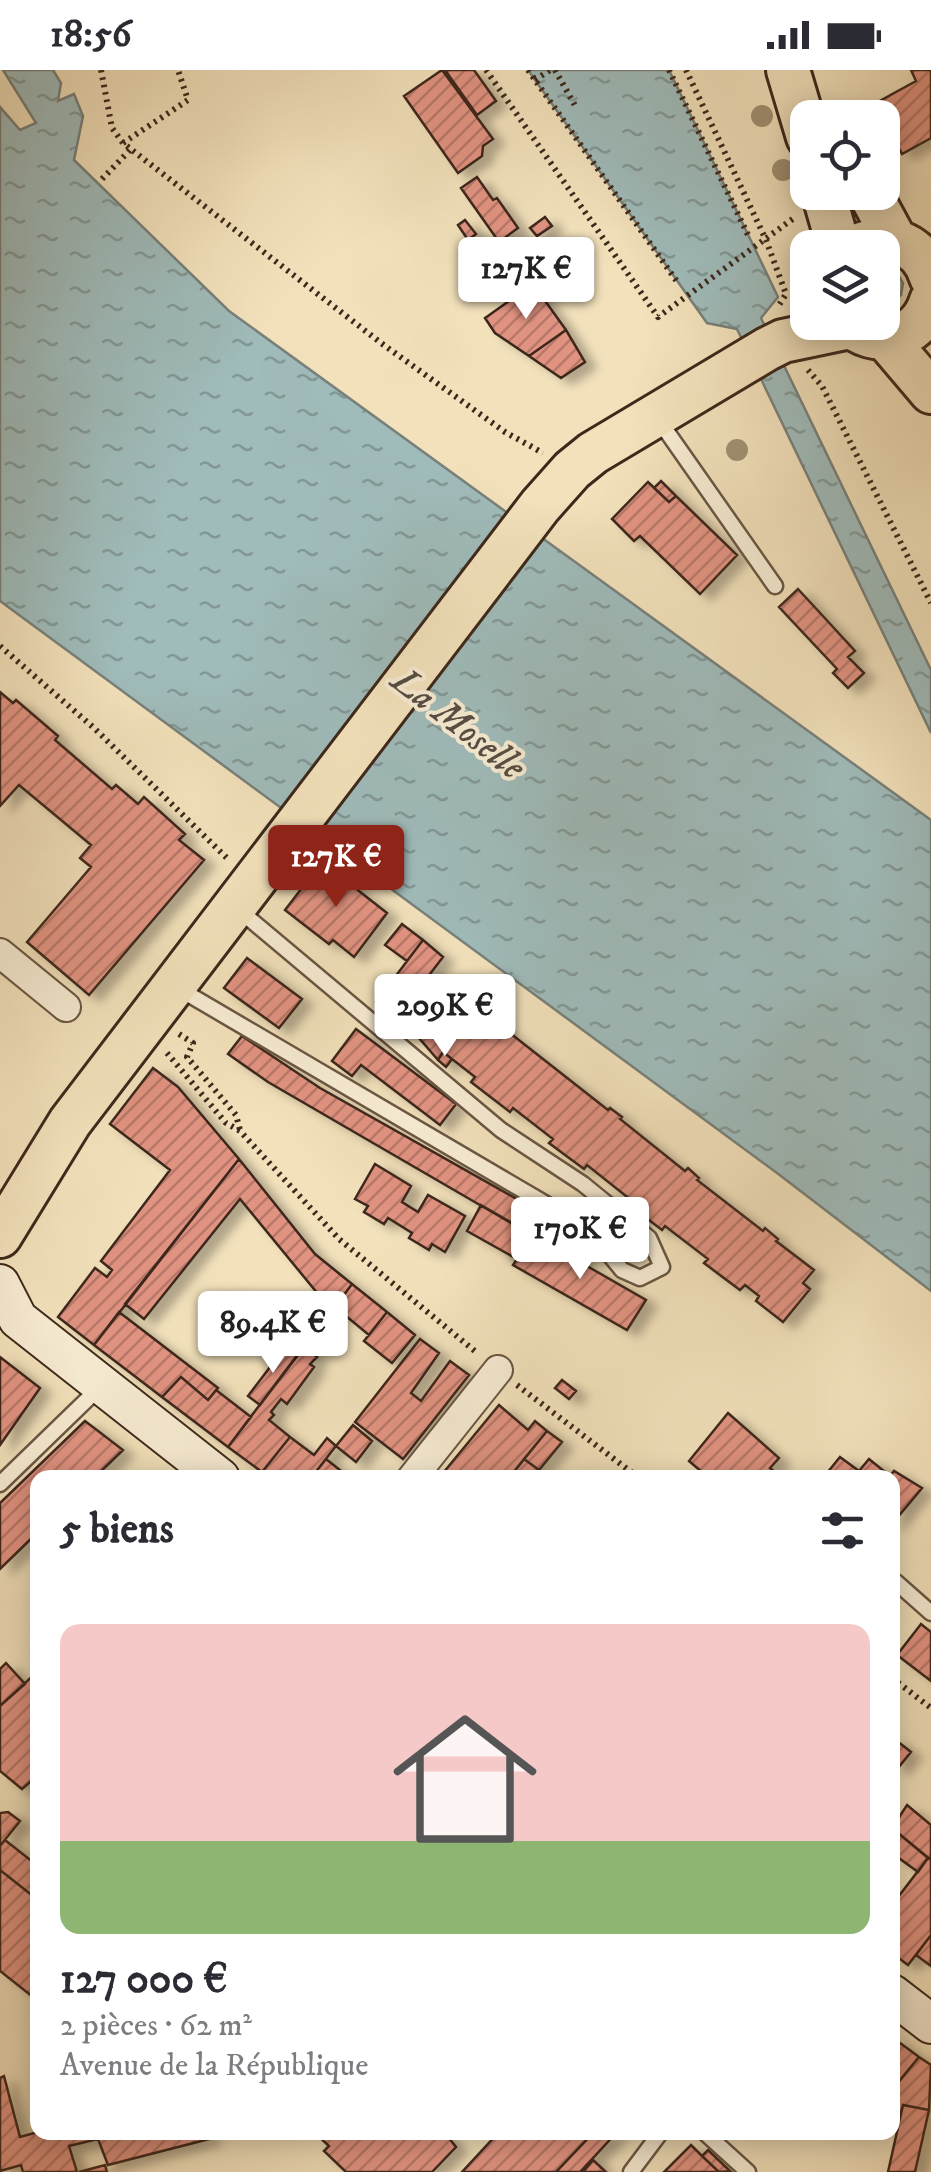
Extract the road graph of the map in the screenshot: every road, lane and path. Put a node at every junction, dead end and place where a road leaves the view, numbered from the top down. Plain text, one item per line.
1 (100, 70) edge
2 (178, 70) edge
3 (486, 70) edge
4 (528, 70) edge
5 (552, 70) edge
6 (669, 70) edge
7 (687, 70) edge
8 (788, 70) edge
9 (798, 70) edge
10 (535, 80) junction
11 (797, 100) edge
12 (816, 100) edge
13 (577, 108) dead end
14 (124, 143) junction
15 (131, 149) junction
16 (102, 179) dead end
17 (803, 210) edge
18 (748, 235) dead end
19 (766, 240) junction
20 (900, 243) edge
21 (678, 283) dead end
22 (930, 300) edge
23 (786, 326) edge
24 (900, 330) edge
25 (871, 340) edge
26 (931, 392) edge
27 (654, 413) junction
28 (549, 456) dead end
29 (776, 586) dead end
30 (931, 603) edge
31 (0, 647) edge
32 (246, 862) junction
33 (235, 907) junction
34 (0, 953) edge
35 (66, 1007) dead end
36 (164, 1017) junction
37 (70, 1122) junction
38 (240, 1131) junction
39 (0, 1175) edge
40 (0, 1236) edge
41 (0, 1284) edge
42 (498, 1370) junction
43 (101, 1386) junction
44 (210, 1470) edge
45 (418, 1470) edge
46 (629, 1470) edge
47 (0, 1484) edge
48 (900, 1586) edge
49 (931, 1613) edge
50 (900, 1684) edge
51 (931, 1708) edge
52 (900, 2000) edge
53 (931, 2024) edge
54 (655, 2140) edge
55 (713, 2140) edge
56 (631, 2172) edge
57 (748, 2172) edge

1 - 14 path
2 - 14 path
3 - 19 path
4 - 10 path
5 - 10 path
5 - 13 path
6 - 18 path
7 - 19 path
8 - 11 main road
9 - 12 main road
10 - 21 path
14 - 15 path
15 - 16 path
15 - 28 path
17 - 19 path
19 - 23 path
20 - 22 main road
22 - 24 main road
23 - 27 main road
23 - 30 path
25 - 26 main road
27 - 29 lane
27 - 32 main road
31 - 32 path
32 - 33 main road
33 - 36 main road
33 - 36 lane
34 - 35 street
36 - 37 main road
36 - 38 path
36 - 38 path
37 - 39 main road
37 - 40 main road
38 - 42 path
41 - 43 main road
42 - 45 street
42 - 46 path
43 - 44 main road
43 - 47 lane
48 - 49 lane
50 - 51 path
52 - 53 main road
54 - 56 lane
55 - 57 lane

